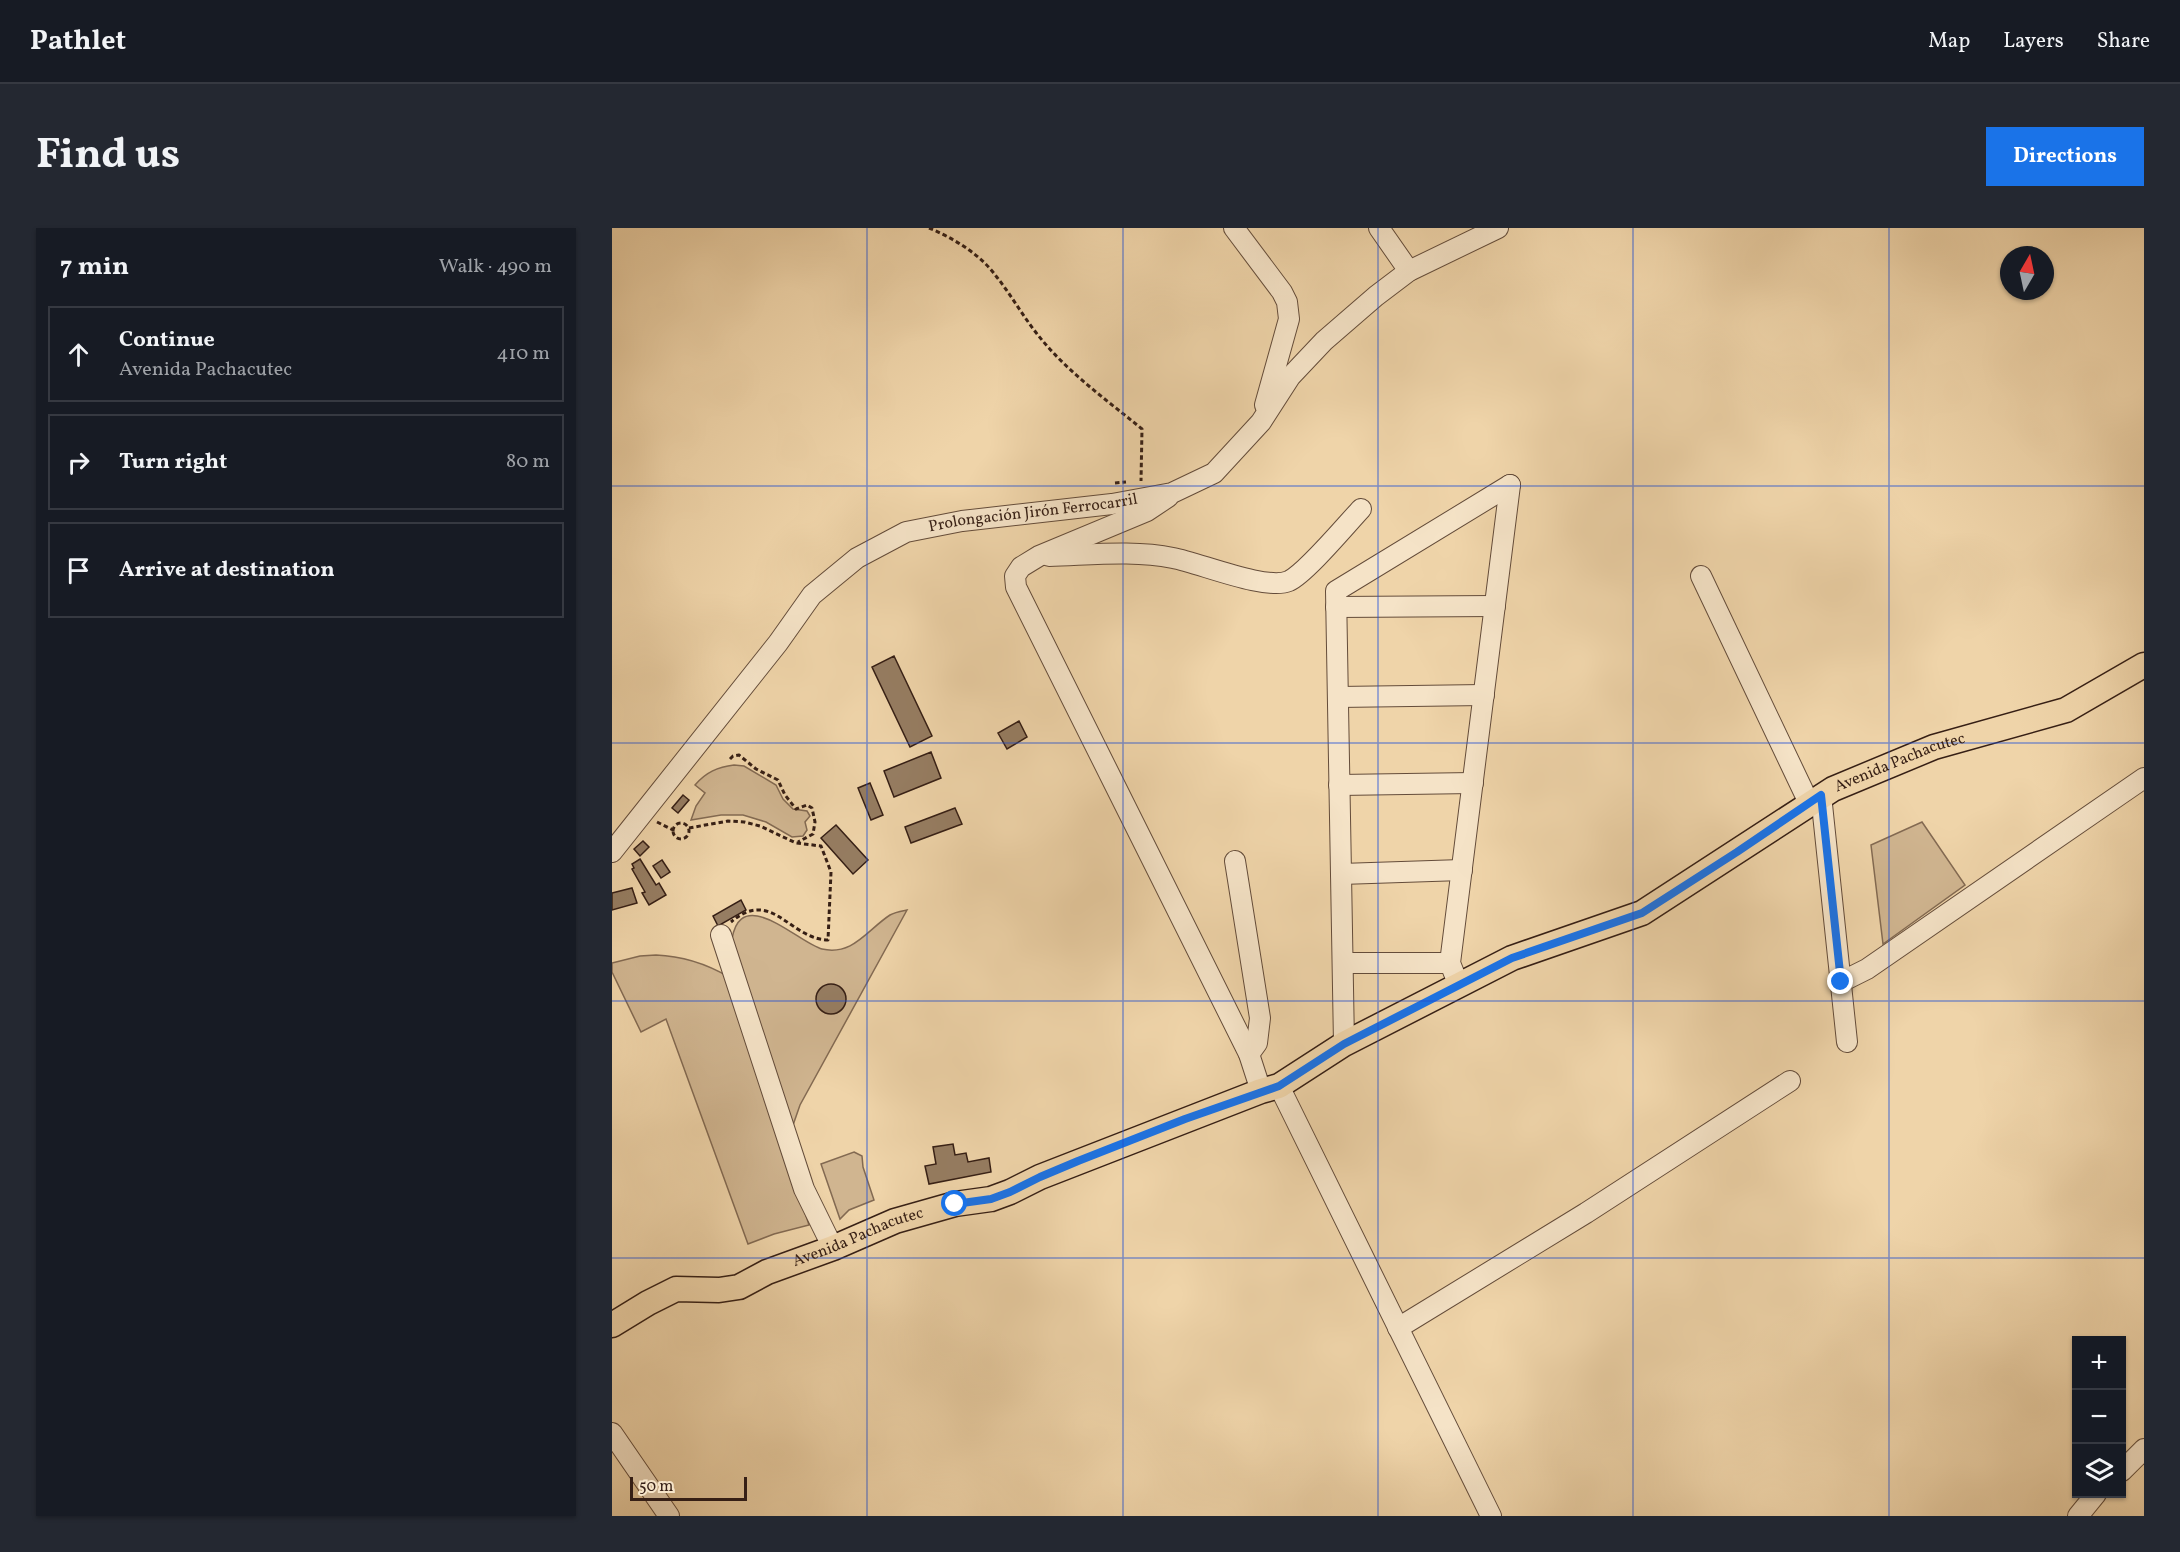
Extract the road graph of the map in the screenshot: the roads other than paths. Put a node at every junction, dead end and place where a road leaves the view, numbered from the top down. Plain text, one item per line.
1 (1234, 228) edge
2 (1379, 228) edge
3 (1498, 228) edge
4 (1409, 271) junction
5 (1261, 423) junction
6 (1172, 493) junction
7 (1360, 509) dead end
8 (1039, 556) junction
9 (1701, 576) dead end
10 (1495, 606) junction
11 (1336, 607) junction
12 (2144, 664) edge
13 (1484, 695) junction
14 (1338, 698) junction
15 (2144, 778) edge
16 (1473, 783) junction
17 (1340, 785) junction
18 (1815, 799) junction
19 (612, 852) edge
20 (1235, 861) dead end
21 (1462, 870) junction
22 (1341, 874) junction
23 (721, 935) road end
24 (1343, 963) junction
25 (1450, 963) junction
26 (1841, 982) junction
27 (1459, 986) junction
28 (1847, 1042) dead end
29 (1344, 1044) junction
30 (1249, 1054) junction
31 (1790, 1081) dead end
32 (1270, 1088) junction
33 (833, 1248) junction
34 (612, 1325) edge
35 (1398, 1328) junction
36 (612, 1432) edge
37 (2144, 1449) edge
38 (2126, 1466) edge
39 (2093, 1498) edge
40 (669, 1516) edge
41 (1491, 1516) edge
42 (2078, 1516) edge

1 - 5 street
2 - 4 street
3 - 4 street, Prolongación Jirón Ferrocarril
4 - 5 street, Prolongación Jirón Ferrocarril
5 - 6 street, Prolongación Jirón Ferrocarril
6 - 8 street
6 - 19 street, Prolongación Jirón Ferrocarril
7 - 8 street
8 - 30 street
9 - 18 street
10 - 11 street
10 - 11 street
10 - 13 street
11 - 14 street
12 - 18 main road, Avenida Pachacutec
13 - 14 street
13 - 16 street
14 - 17 street
15 - 26 street
16 - 17 street
16 - 21 street
17 - 22 street
18 - 26 street
18 - 27 main road, Avenida Pachacutec
20 - 30 street
21 - 22 street
21 - 25 street
22 - 24 street
23 - 33 street
24 - 25 street
24 - 29 street
25 - 27 street
26 - 28 street
27 - 29 main road, Avenida Pachacutec
29 - 32 main road, Avenida Pachacutec
30 - 32 street
31 - 35 street
32 - 33 main road, Avenida Pachacutec
32 - 35 street
33 - 34 main road, Avenida Pachacutec
35 - 41 street
36 - 40 street
37 - 38 street
39 - 42 street

